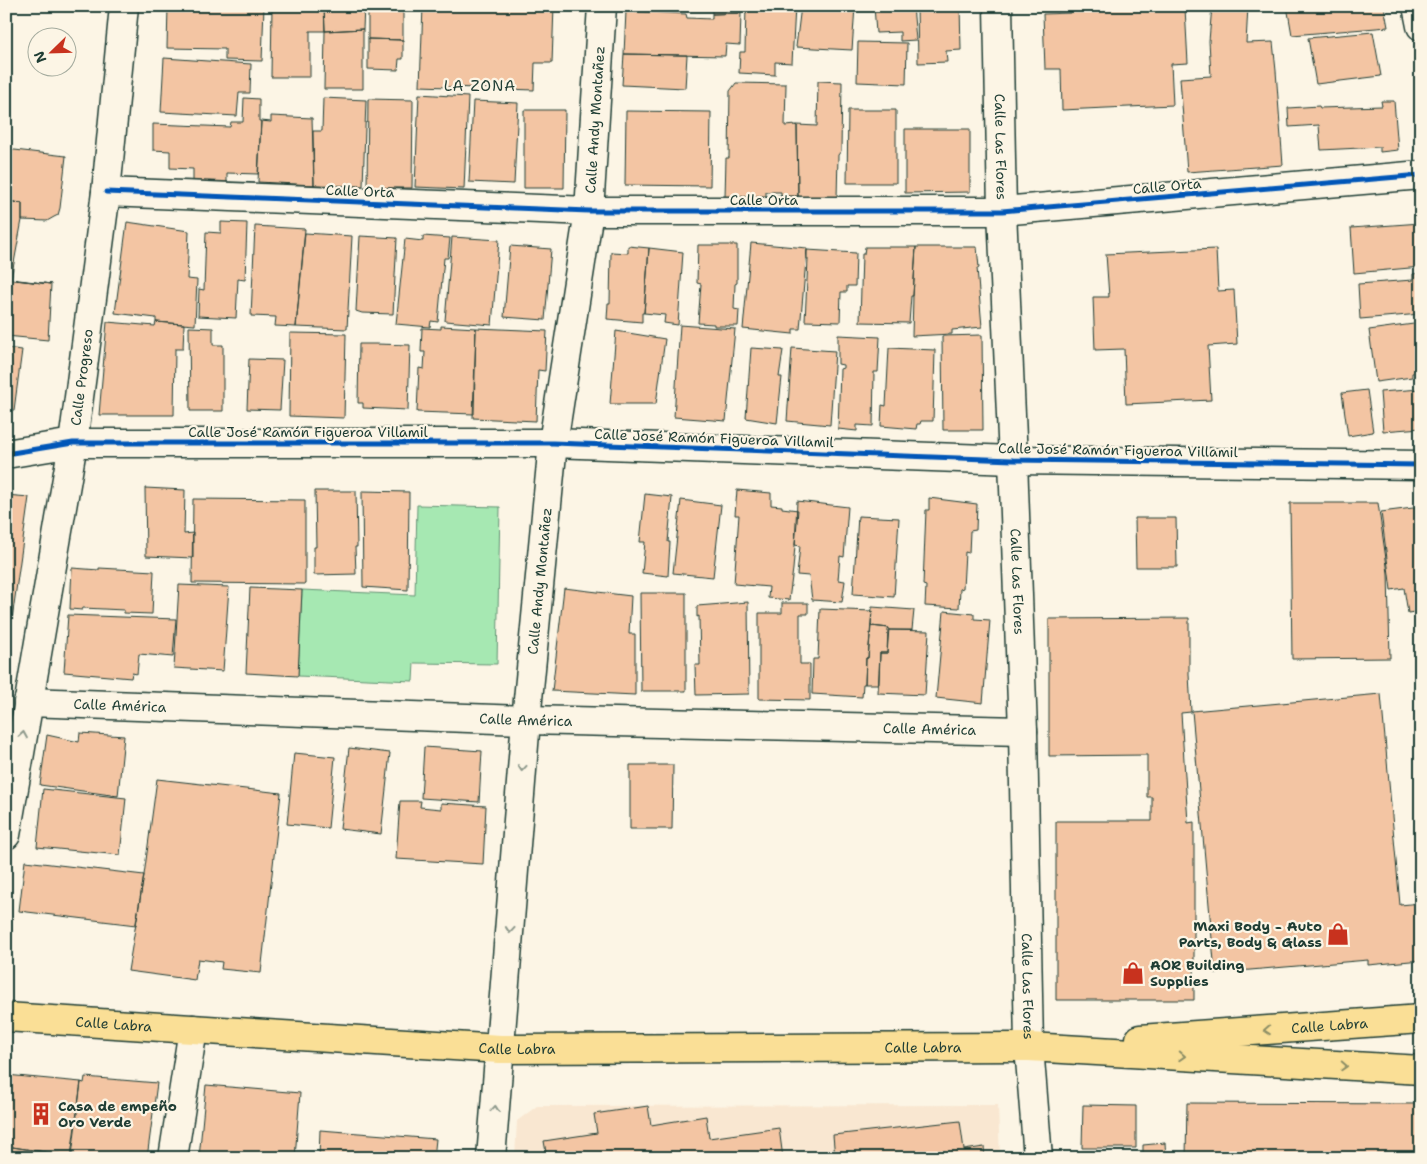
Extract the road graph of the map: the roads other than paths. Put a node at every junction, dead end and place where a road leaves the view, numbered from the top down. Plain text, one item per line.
1 (124, 6) edge
2 (602, 6) edge
3 (998, 6) edge
4 (1417, 6) edge
5 (1421, 26) edge
6 (1421, 175) edge
7 (106, 192) junction
8 (589, 211) junction
9 (1002, 211) junction
10 (73, 443) junction
11 (553, 444) junction
12 (6, 452) edge
13 (1013, 460) junction
14 (1421, 465) edge
15 (28, 702) junction
16 (526, 720) junction
17 (1023, 731) junction
18 (6, 835) edge
19 (6, 1017) edge
20 (1421, 1019) edge
21 (193, 1030) junction
22 (1029, 1048) junction
23 (500, 1049) junction
24 (1421, 1070) edge
25 (173, 1158) edge
26 (491, 1158) edge
27 (1038, 1158) edge

1 - 7 street, Calle Progreso
2 - 8 street, Calle Andy Montañez
3 - 9 street, Calle Las Flores
4 - 5 street
6 - 9 street, Calle Orta
7 - 8 street, Calle Orta
7 - 10 street, Calle Progreso
8 - 9 street, Calle Orta
8 - 11 street, Calle Andy Montañez
9 - 13 street, Calle Las Flores
10 - 11 street, Calle José Ramón Figueroa Villamil
10 - 12 street, Calle José Ramón Figueroa Villamil
10 - 15 street, Calle Progreso
11 - 13 street, Calle José Ramón Figueroa Villamil
11 - 16 street, Calle Andy Montañez
13 - 14 street, Calle José Ramón Figueroa Villamil
13 - 17 street, Calle Las Flores
15 - 16 street, Calle América
18 -> 15 street, Calle Progreso
16 - 17 street, Calle América
16 -> 23 street, Calle Andy Montañez
17 - 22 street, Calle Las Flores
19 - 21 main road, Calle Labra
20 -> 22 main road, Calle Labra
21 - 23 main road, Calle Labra
21 - 25 street
22 - 23 main road, Calle Labra
22 -> 24 main road, Calle Labra
22 - 27 street, Calle Las Flores
26 -> 23 street, Calle Andy Montañez

